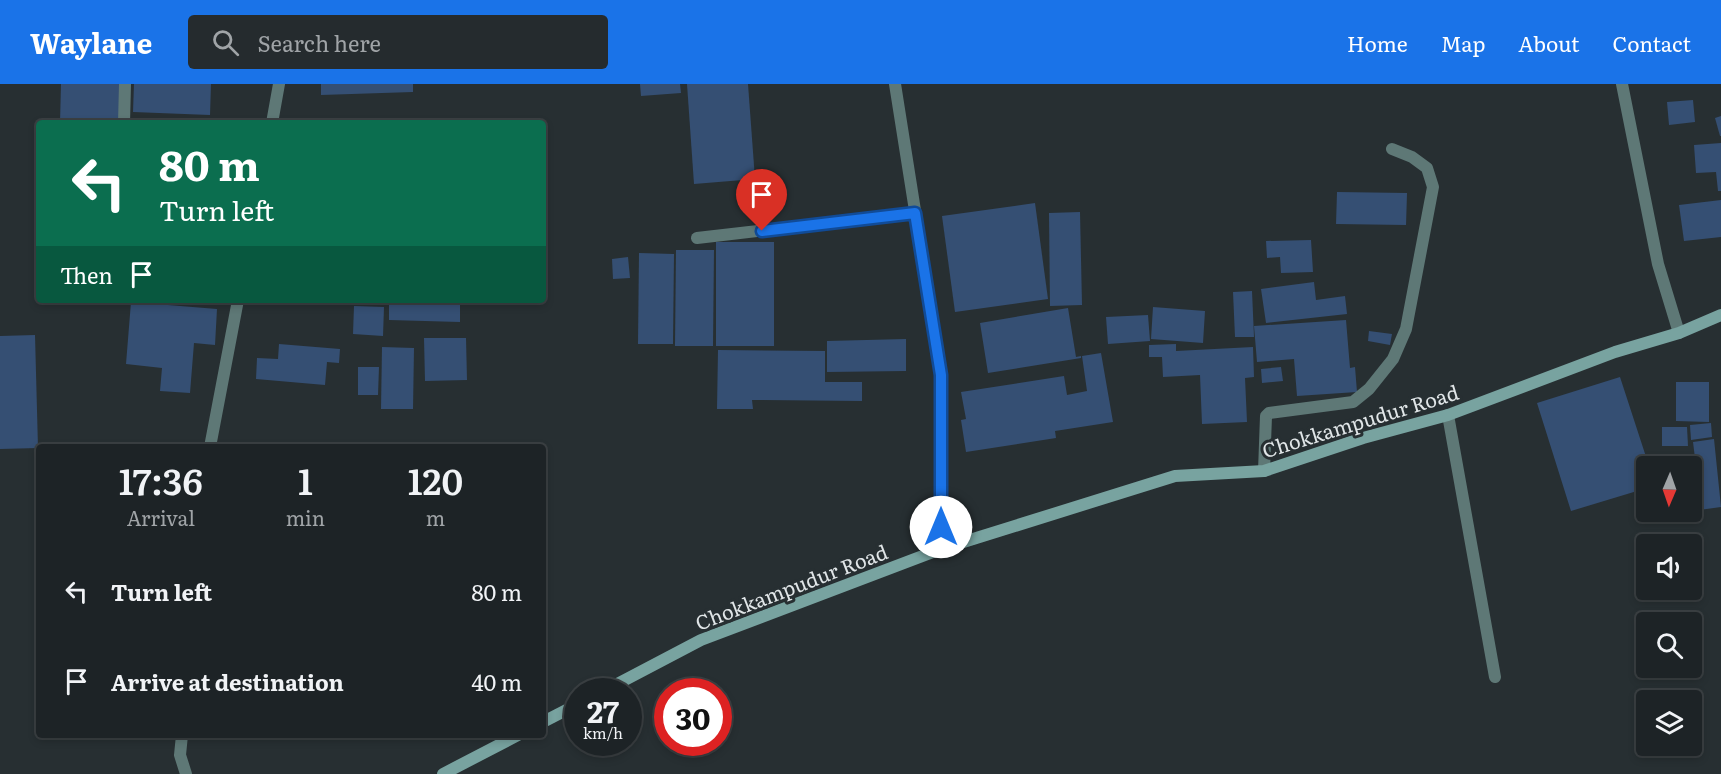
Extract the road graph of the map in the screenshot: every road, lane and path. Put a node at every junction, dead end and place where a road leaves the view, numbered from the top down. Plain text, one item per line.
1 (125, 84) edge
2 (279, 84) edge
3 (894, 84) edge
4 (1622, 84) edge
5 (124, 120) edge
6 (273, 120) edge
7 (1392, 149) dead end
8 (915, 213) junction
9 (697, 238) dead end
10 (237, 303) edge
11 (1721, 315) edge
12 (1678, 333) junction
13 (1448, 415) junction
14 (211, 444) edge
15 (1264, 471) junction
16 (941, 549) junction
17 (1495, 677) dead end
18 (629, 678) edge
19 (564, 711) edge
20 (546, 720) edge
21 (182, 738) edge
22 (512, 738) edge
23 (186, 774) edge
24 (443, 774) edge

1 - 5 street
2 - 6 street
3 - 8 street
4 - 12 street
7 - 15 street
8 - 9 street
8 - 16 street
10 - 14 street
11 - 12 street, Chokkampudur Road
12 - 13 street, Chokkampudur Road
13 - 15 street, Chokkampudur Road
13 - 17 street
15 - 16 street, Chokkampudur Road
16 - 18 street, Chokkampudur Road
19 - 20 street
21 - 23 street
22 - 24 street

